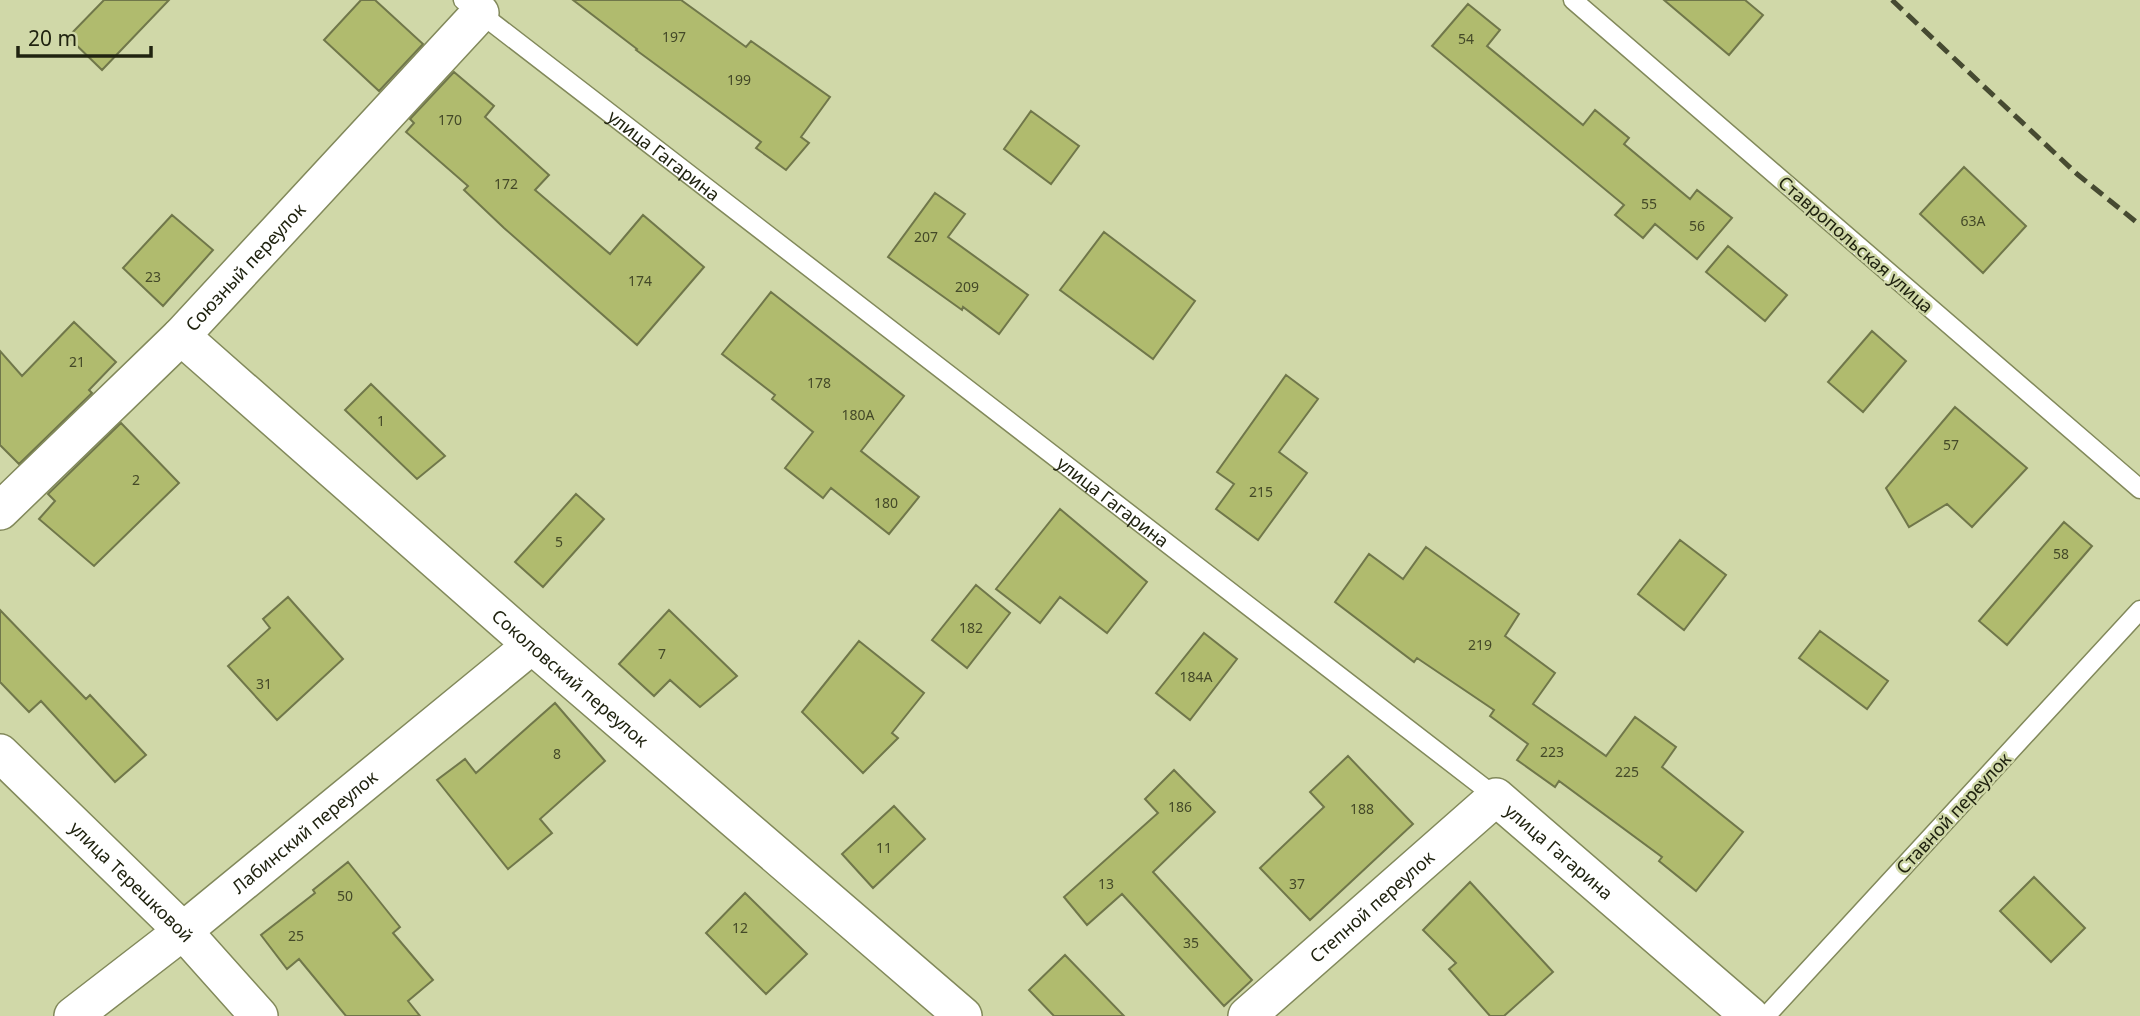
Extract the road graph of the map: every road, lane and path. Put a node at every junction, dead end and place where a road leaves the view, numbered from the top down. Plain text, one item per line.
1 (1573, 0) edge
2 (471, 6) edge
3 (181, 336) junction
4 (2140, 489) edge
5 (0, 511) edge
6 (2140, 610) edge
7 (532, 645) junction
8 (0, 753) edge
9 (1496, 797) junction
10 (183, 931) junction
11 (73, 1016) edge
12 (259, 1016) edge
13 (963, 1016) edge
14 (1247, 1016) edge
15 (1750, 1016) edge
16 (1766, 1016) edge

1 - 4 lane, Ставропольская улица
2 - 3 street, Союзный переулок
2 - 9 lane, улица Гагарина
3 - 5 street, Союзный переулок
3 - 7 street, Соколовский переулок
6 - 16 lane, Ставной переулок
7 - 10 street, Лабинский переулок
7 - 13 street, Соколовский переулок
8 - 10 street, улица Терешковой
9 - 14 street, Степной переулок
9 - 15 street, улица Гагарина
10 - 11 street, Лабинский переулок
10 - 12 street, улица Терешковой

